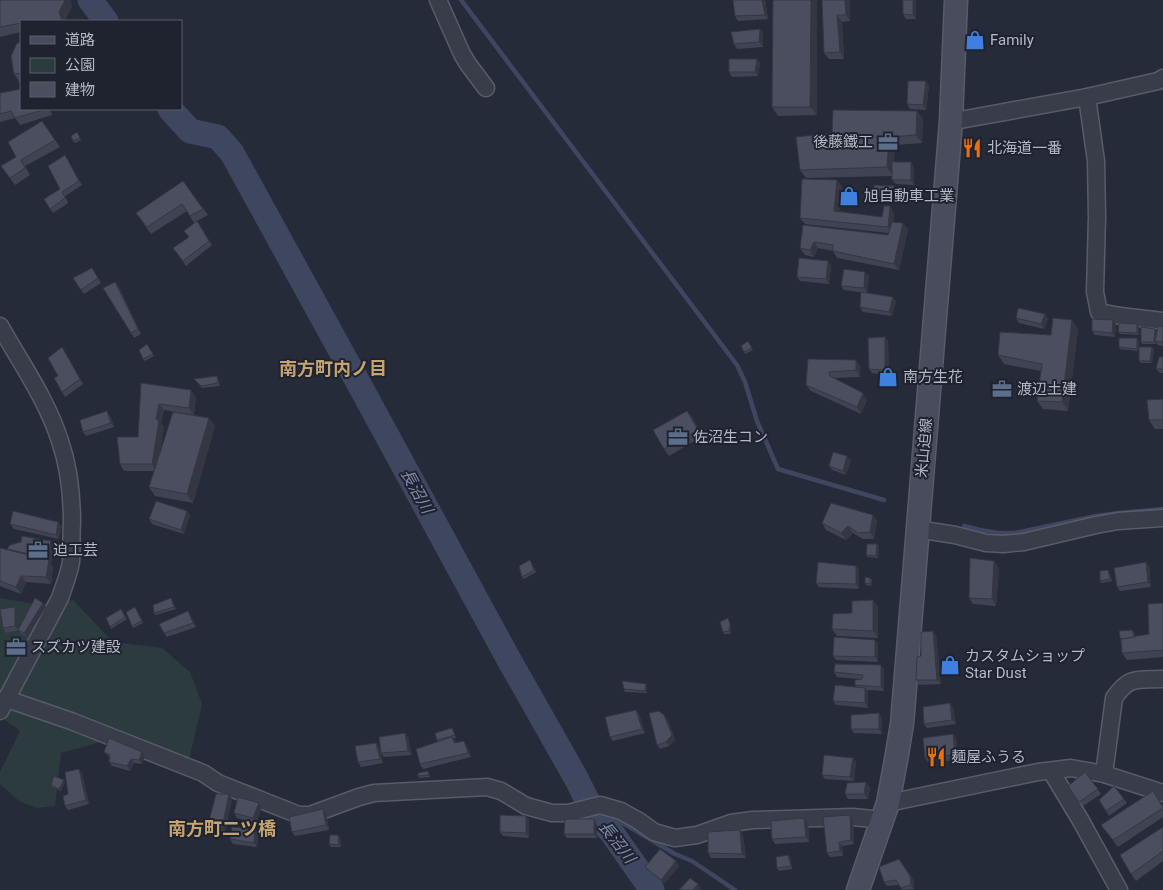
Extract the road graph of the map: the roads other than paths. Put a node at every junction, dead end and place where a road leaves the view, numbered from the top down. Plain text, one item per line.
1 (438, 0) edge
2 (956, 0) edge
3 (1163, 78) edge
4 (486, 88) dead end
5 (1088, 97) junction
6 (951, 121) junction
7 (1163, 322) edge
8 (0, 326) edge
9 (1163, 518) edge
10 (917, 525) junction
11 (1163, 679) edge
12 (4, 705) edge
13 (1050, 771) junction
14 (1104, 774) junction
15 (1163, 793) edge
16 (885, 812) junction
17 (858, 890) edge
18 (1119, 890) edge

1 - 4 street
2 - 6 main road, 米山迫線
3 - 5 street
5 - 6 street
5 - 7 street
6 - 10 main road, 米山迫線
8 - 12 street
9 - 10 street
10 - 16 main road, 米山迫線
11 - 14 street
12 - 16 street
13 - 14 street
13 - 16 street
13 - 18 street
14 - 15 street
16 - 17 main road, 米山迫線

